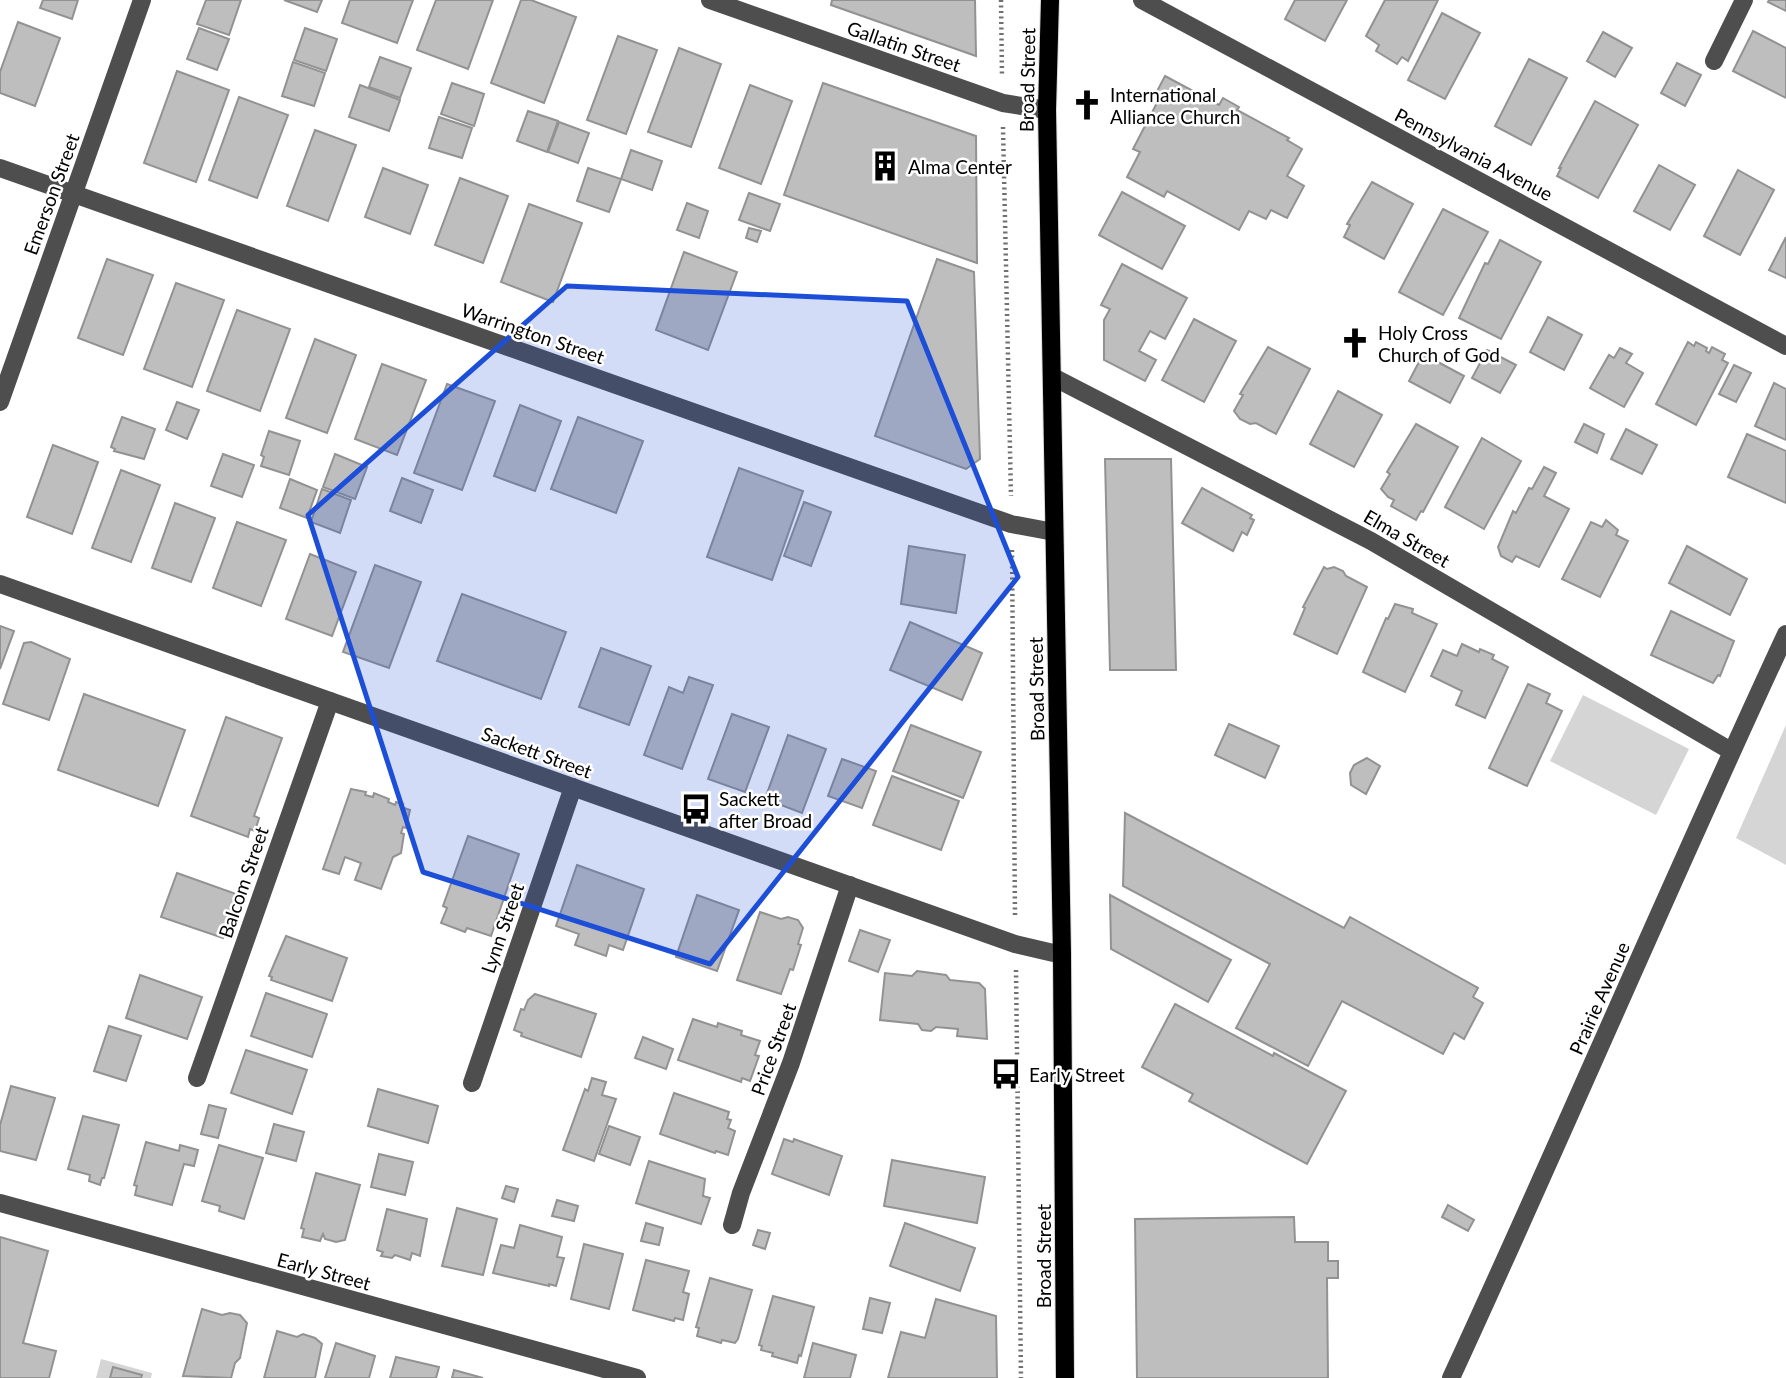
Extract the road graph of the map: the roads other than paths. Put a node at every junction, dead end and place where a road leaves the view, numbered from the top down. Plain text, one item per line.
1 (142, 0) edge
2 (710, 0) edge
3 (1049, 0) edge
4 (1142, 0) edge
5 (1744, 0) edge
6 (1714, 61) dead end
7 (1047, 110) junction
8 (0, 168) edge
9 (74, 194) junction
10 (1786, 346) edge
11 (1053, 377) junction
12 (0, 402) edge
13 (1055, 531) junction
14 (0, 584) edge
15 (1786, 634) edge
16 (330, 701) junction
17 (1731, 751) junction
18 (573, 787) junction
19 (850, 885) junction
20 (1062, 955) junction
21 (197, 1078) dead end
22 (472, 1083) dead end
23 (0, 1203) edge
24 (732, 1225) dead end
25 (637, 1378) edge
26 (1065, 1378) edge
27 (1451, 1378) edge

1 - 9 street, Emerson Street
2 - 7 street, Gallatin Street
3 - 7 main road, Broad Street
4 - 10 street, Pennsylvania Avenue
5 - 6 street
7 - 11 main road, Broad Street
8 - 9 street, Warrington Street
9 - 12 street, Emerson Street
9 - 13 street, Warrington Street
11 - 13 main road, Broad Street
11 - 17 street, Elma Street
13 - 20 main road, Broad Street
14 - 16 street, Sackett Street
15 - 17 street, Prairie Avenue
16 - 18 street, Sackett Street
16 - 21 street, Balcom Street
17 - 27 street, Prairie Avenue
18 - 19 street, Sackett Street
18 - 22 street, Lynn Street
19 - 20 street, Sackett Street
19 - 24 street, Price Street
20 - 26 main road, Broad Street
23 - 25 street, Early Street

